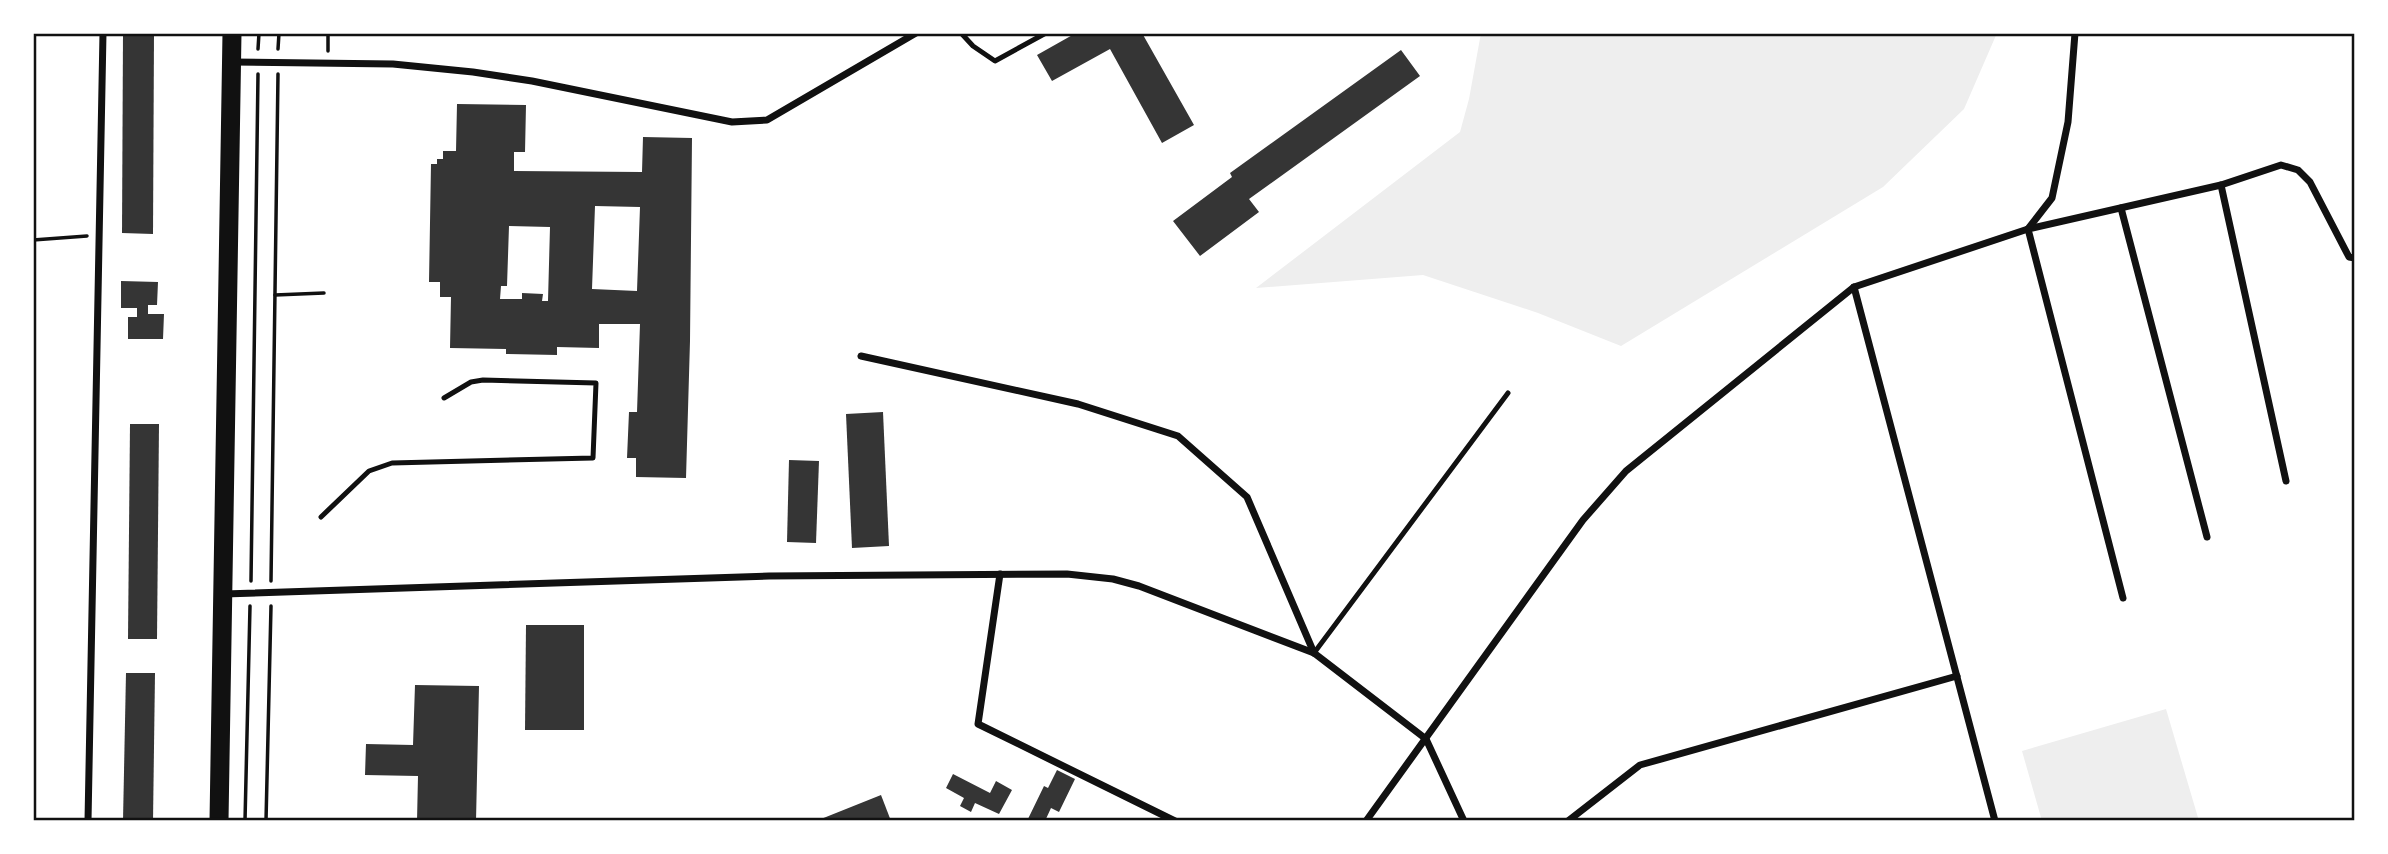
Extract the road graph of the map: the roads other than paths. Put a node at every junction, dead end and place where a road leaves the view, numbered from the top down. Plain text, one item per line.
1 (103, 33) edge
2 (232, 33) edge
3 (916, 33) edge
4 (961, 33) edge
5 (1046, 33) edge
6 (2075, 33) edge
7 (232, 62) junction
8 (2221, 185) junction
9 (2121, 208) junction
10 (2028, 229) junction
11 (2355, 257) edge
12 (1854, 287) junction
13 (862, 356) dead end
14 (1508, 393) dead end
15 (444, 398) dead end
16 (2286, 481) dead end
17 (321, 517) dead end
18 (2207, 537) dead end
19 (1000, 574) junction
20 (223, 594) junction
21 (2123, 598) dead end
22 (1314, 653) junction
23 (1957, 676) junction
24 (1426, 739) junction
25 (88, 821) edge
26 (219, 821) edge
27 (1175, 821) edge
28 (1366, 821) edge
29 (1464, 821) edge
30 (1568, 821) edge
31 (1995, 821) edge

1 - 25 street
2 - 7 highway
3 - 7 street
4 - 5 lane
6 - 10 street
7 - 20 highway
8 - 9 street
8 - 11 street
8 - 16 street
9 - 10 street
9 - 18 street
10 - 12 street
10 - 21 street
12 - 23 street
12 - 24 street
13 - 22 street
14 - 22 lane
15 - 17 lane
19 - 20 street
19 - 22 street
19 - 27 street
20 - 26 highway
22 - 24 street
23 - 30 street
23 - 31 street
24 - 28 street
24 - 29 street

